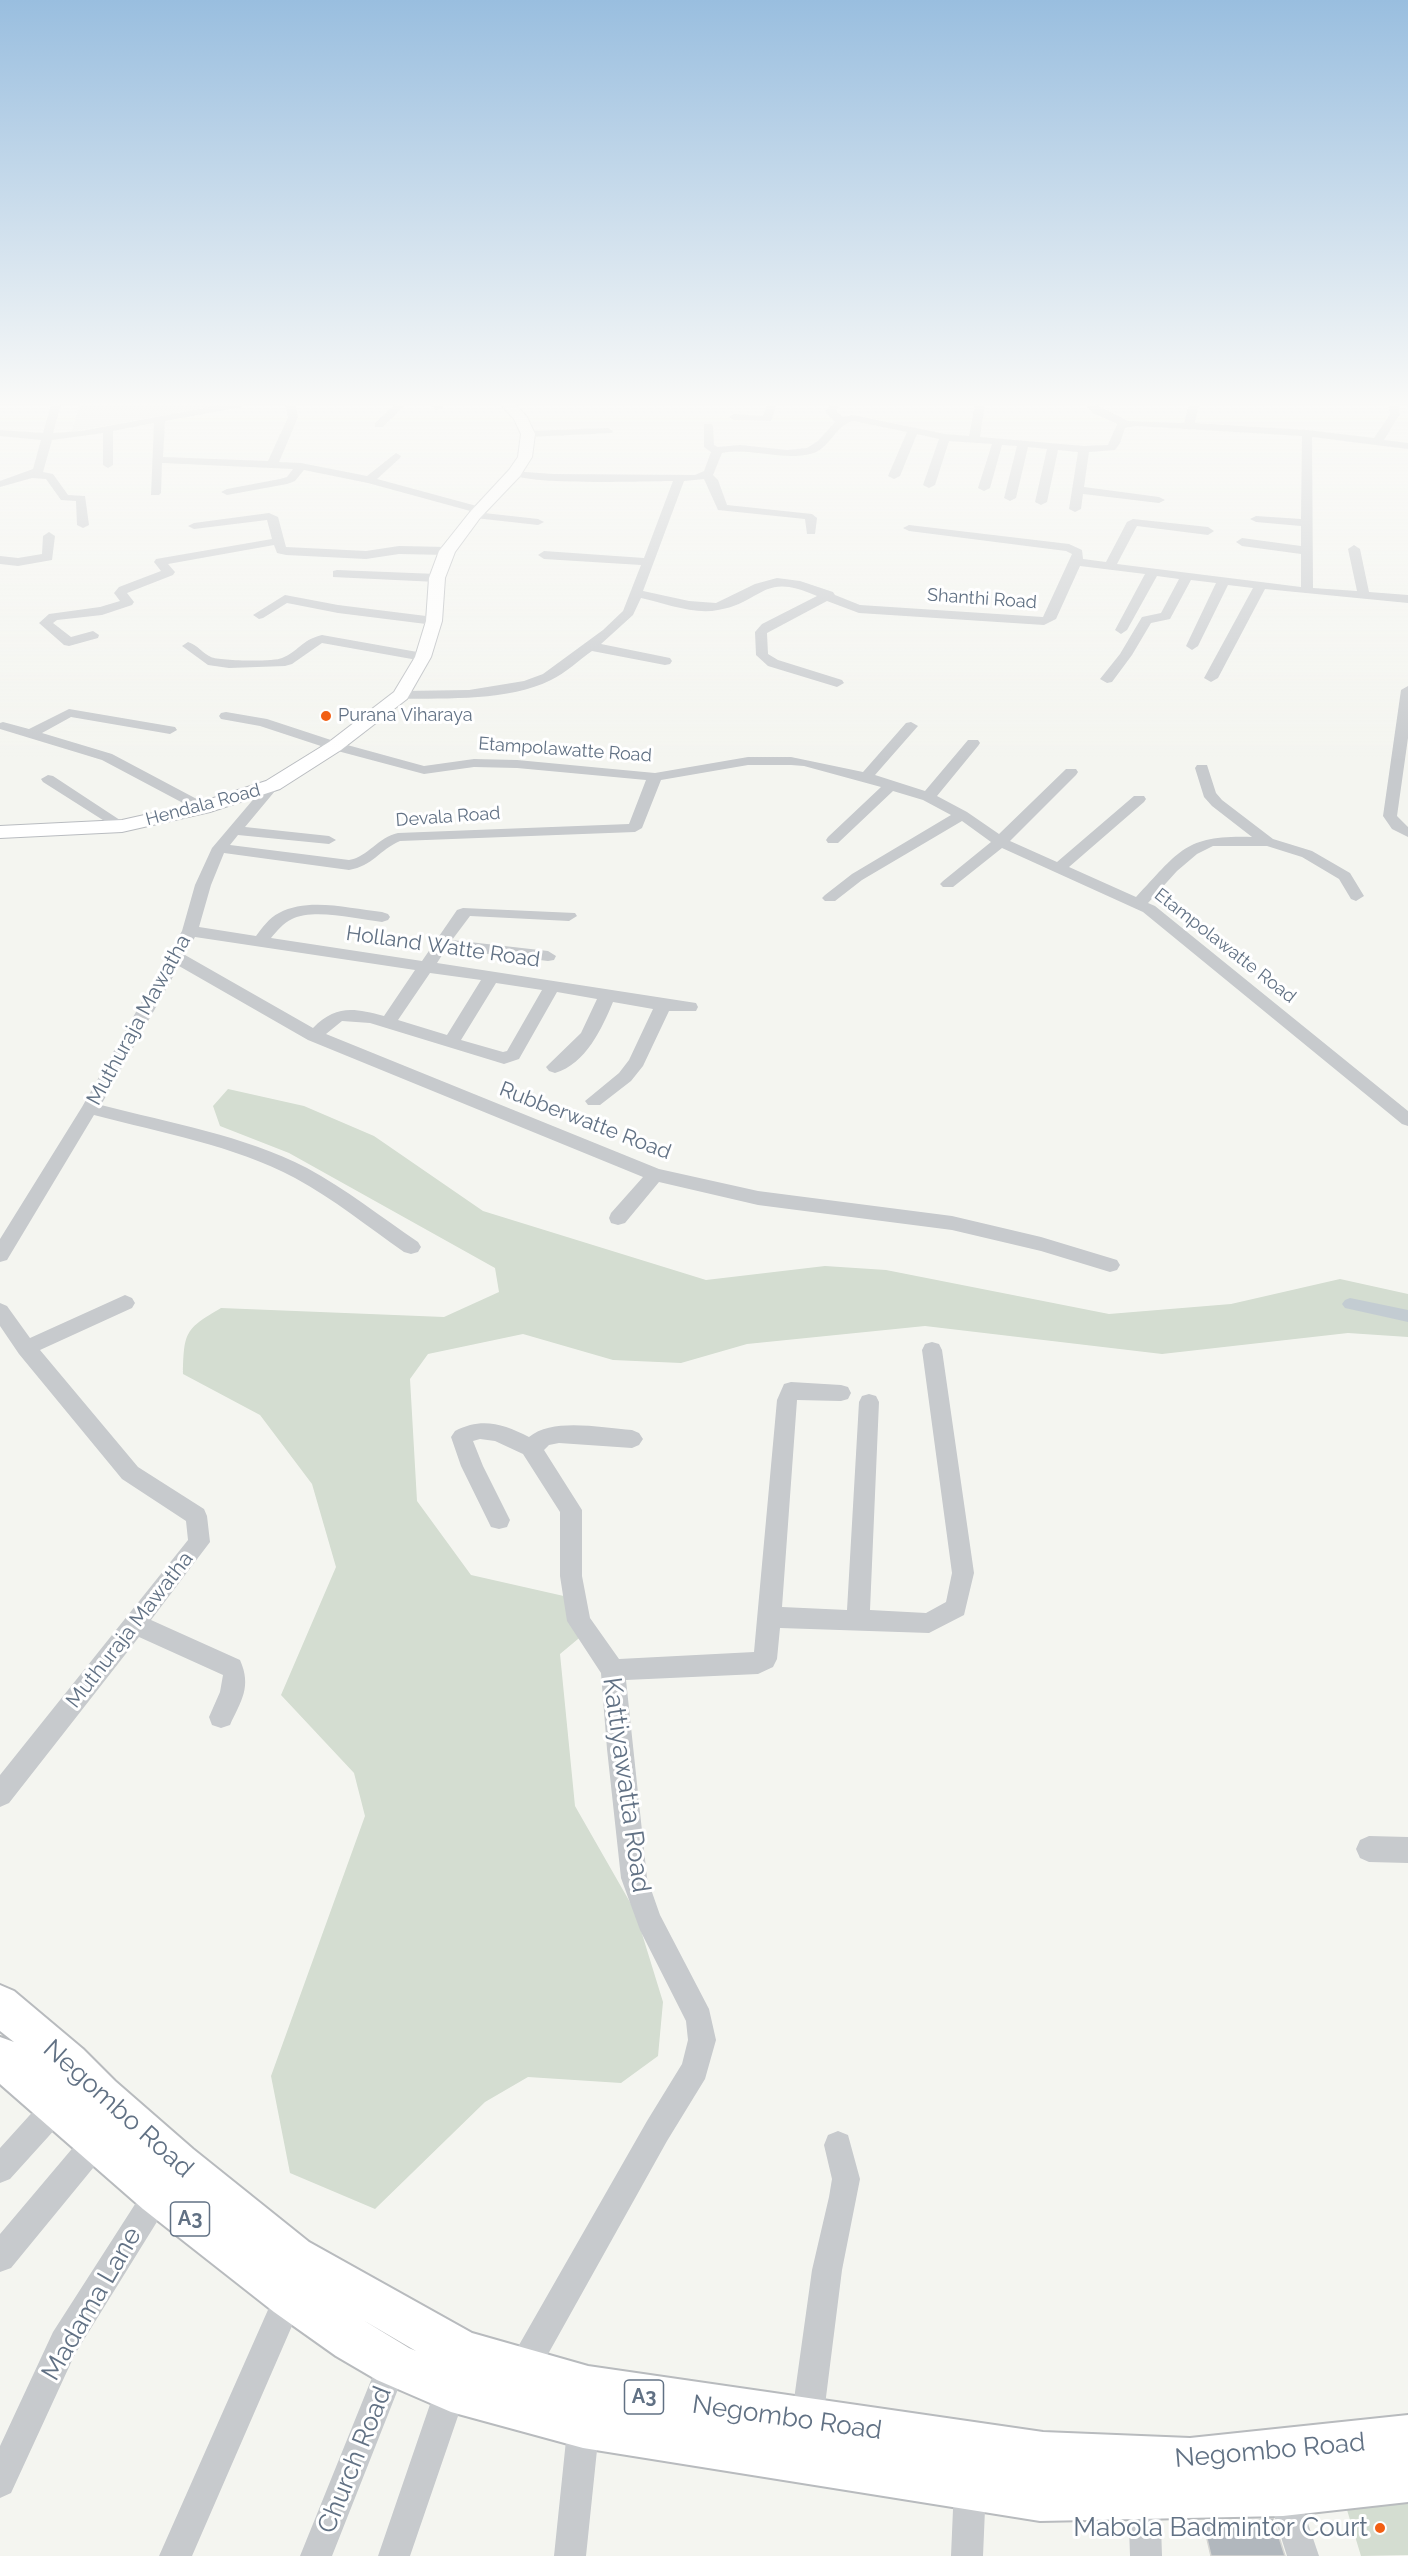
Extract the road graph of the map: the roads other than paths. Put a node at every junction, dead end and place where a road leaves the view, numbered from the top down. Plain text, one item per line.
1 (214, 523) edge
2 (272, 523) edge
3 (469, 523) edge
4 (663, 523) edge
5 (811, 523) edge
6 (1133, 523) edge
7 (1145, 523) edge
8 (1308, 523) edge
9 (194, 526) dead end
10 (909, 528) dead end
11 (1208, 531) dead end
12 (811, 532) dead end
13 (49, 536) dead end
14 (279, 541) junction
15 (1242, 542) dead end
16 (1354, 549) dead end
17 (447, 551) junction
18 (1308, 551) junction
19 (544, 555) dead end
20 (0, 560) edge
21 (648, 562) junction
22 (1076, 562) junction
23 (1110, 565) junction
24 (1154, 571) junction
25 (337, 574) dead end
26 (1187, 575) junction
27 (437, 578) junction
28 (1224, 580) junction
29 (1261, 585) junction
30 (1307, 591) junction
31 (635, 593) junction
32 (829, 595) junction
33 (1364, 596) junction
34 (1408, 599) edge
35 (259, 615) dead end
36 (434, 621) junction
37 (1121, 630) dead end
38 (93, 634) dead end
39 (188, 646) dead end
40 (589, 646) junction
41 (1192, 646) dead end
42 (423, 657) junction
43 (665, 661) dead end
44 (1211, 678) dead end
45 (1107, 679) dead end
46 (837, 683) dead end
47 (1408, 690) edge
48 (401, 695) junction
49 (226, 717) dead end
50 (3, 726) dead end
51 (911, 726) dead end
52 (170, 730) dead end
53 (31, 734) junction
54 (973, 743) dead end
55 (335, 746) junction
56 (1404, 748) edge
57 (1202, 768) dead end
58 (1071, 772) dead end
59 (655, 777) junction
60 (866, 777) junction
61 (48, 779) dead end
62 (273, 785) junction
63 (891, 785) junction
64 (1401, 785) edge
65 (928, 797) junction
66 (1139, 799) dead end
67 (203, 808) junction
68 (962, 815) junction
69 (122, 826) junction
70 (234, 830) junction
71 (0, 832) edge
72 (1408, 833) edge
73 (329, 840) dead end
74 (833, 840) dead end
75 (1000, 842) junction
76 (1268, 842) junction
77 (219, 848) junction
78 (1058, 869) junction
79 (948, 884) dead end
80 (1356, 896) dead end
81 (830, 898) dead end
82 (1139, 903) junction
83 (569, 916) dead end
84 (382, 917) dead end
85 (189, 931) junction
86 (259, 942) junction
87 (444, 944) junction
88 (548, 956) dead end
89 (176, 957) junction
90 (425, 968) junction
91 (491, 977) junction
92 (552, 986) junction
93 (607, 996) junction
94 (663, 1005) junction
95 (690, 1007) dead end
96 (388, 1022) junction
97 (314, 1036) junction
98 (451, 1042) junction
99 (555, 1067) dead end
100 (594, 1101) dead end
101 (90, 1108) junction
102 (1408, 1120) edge
103 (655, 1175) junction
104 (618, 1218) dead end
105 (411, 1247) dead end
106 (1, 1251) edge
107 (1110, 1265) dead end
108 (125, 1303) dead end
109 (0, 1311) edge
110 (26, 1348) junction
111 (932, 1350) dead end
112 (841, 1393) dead end
113 (869, 1402) dead end
114 (632, 1439) dead end
115 (531, 1448) junction
116 (500, 1520) dead end
117 (770, 1617) junction
118 (858, 1621) junction
119 (135, 1624) junction
120 (613, 1670) junction
121 (221, 1716) dead end
122 (0, 1795) edge
123 (1369, 1848) dead end
124 (1408, 1850) edge
125 (0, 2005) edge
126 (0, 2057) edge
127 (57, 2106) junction
128 (97, 2141) junction
129 (838, 2145) dead end
130 (0, 2169) edge
131 (158, 2194) junction
132 (0, 2257) edge
133 (290, 2296) junction
134 (393, 2364) junction
135 (522, 2370) junction
136 (457, 2371) junction
137 (586, 2407) junction
138 (807, 2421) junction
139 (1408, 2438) edge
140 (1276, 2472) junction
141 (1408, 2479) edge
142 (0, 2482) edge
143 (970, 2486) junction
144 (1144, 2495) junction
145 (175, 2556) edge
146 (316, 2556) edge
147 (394, 2556) edge
148 (570, 2556) edge
149 (967, 2556) edge
150 (1146, 2556) edge
151 (1303, 2556) edge

1 - 9 street
2 - 14 street
3 - 17 main road, Hendala Road
4 - 21 street
5 - 12 street
6 - 23 street
7 - 11 street
8 - 18 street
10 - 22 street
13 - 20 street
14 - 17 street
14 - 38 street
15 - 18 street
16 - 33 street
17 - 27 main road, Hendala Road
18 - 30 street
19 - 21 street
21 - 31 street
22 - 23 street
22 - 32 street, Shanthi Road
23 - 24 street
24 - 26 street
24 - 37 street
25 - 27 street
26 - 28 street
26 - 45 street
27 - 36 main road, Hendala Road
28 - 29 street
28 - 41 street
29 - 30 street
29 - 44 street
30 - 33 street
31 - 32 street, Shanthi Road
31 - 40 street
32 - 46 street
33 - 34 street
35 - 36 street
36 - 42 main road, Hendala Road
39 - 42 street
40 - 43 street
40 - 48 street
42 - 48 main road, Hendala Road
47 - 56 street
48 - 55 main road, Hendala Road
49 - 55 street, Etampolawatte Road
50 - 53 street
51 - 60 street
52 - 53 street
53 - 67 street
54 - 65 street
55 - 59 street, Etampolawatte Road
55 - 62 main road, Hendala Road
56 - 64 street
57 - 76 street
58 - 75 street
59 - 60 street, Etampolawatte Road
59 - 77 street, Devala Road
60 - 63 street, Etampolawatte Road
61 - 69 street
62 - 67 main road, Hendala Road
62 - 70 street, Muthuraja Mawatha
63 - 65 street, Etampolawatte Road
63 - 74 street
64 - 72 street
65 - 68 street, Etampolawatte Road
66 - 78 street
67 - 69 main road, Hendala Road
68 - 75 street, Etampolawatte Road
68 - 81 street
69 - 71 main road, Hendala Road
70 - 73 street
70 - 77 street, Muthuraja Mawatha
75 - 78 street, Etampolawatte Road
75 - 79 street
76 - 80 street
76 - 82 street
77 - 85 street, Muthuraja Mawatha
78 - 82 street, Etampolawatte Road
82 - 102 street, Etampolawatte Road
83 - 87 street
84 - 86 street
85 - 86 street, Holland Watte Road
85 - 89 street, Muthuraja Mawatha
86 - 90 street, Holland Watte Road
87 - 88 street
87 - 90 street
89 - 97 street, Rubberwatte Road
89 - 101 street, Muthuraja Mawatha
90 - 91 street, Holland Watte Road
90 - 96 street
91 - 92 street, Holland Watte Road
91 - 98 street
92 - 93 street, Holland Watte Road
92 - 98 street
93 - 94 street, Holland Watte Road
93 - 99 street
94 - 95 street, Holland Watte Road
94 - 100 street
96 - 97 street
96 - 98 street
97 - 103 street, Rubberwatte Road
101 - 105 street
101 - 106 street, Muthuraja Mawatha
103 - 104 street
103 - 107 street, Rubberwatte Road
108 - 110 street
109 - 110 street, Muthuraja Mawatha
110 - 119 street, Muthuraja Mawatha
111 - 118 street
112 - 117 street
113 - 118 street
114 - 115 street
115 - 116 street
115 - 120 street, Kattiyawatta Road
117 - 118 street
117 - 120 street
119 - 121 street
119 - 122 street, Muthuraja Mawatha
120 - 135 street, Kattiyawatta Road
123 - 124 street
125 - 136 highway, Negombo Road / A3
126 - 127 highway, Negombo Road / A3
127 - 128 highway, Negombo Road / A3
127 - 130 street
128 - 131 highway, Negombo Road / A3
128 - 132 street
129 - 138 street
131 - 133 highway, Negombo Road / A3
131 - 142 street, Madama Lane
133 - 134 highway, Negombo Road / A3
133 - 145 street
134 - 136 highway, Negombo Road / A3
134 - 146 street, Church Road
135 - 136 highway, Negombo Road / A3
135 - 137 highway, Negombo Road / A3
136 - 137 highway, Negombo Road / A3
136 - 147 street
137 - 138 highway, Negombo Road / A3
137 - 143 highway, Negombo Road / A3
137 - 148 street
138 - 140 highway, Negombo Road / A3
139 - 140 highway, Negombo Road / A3
140 - 141 highway, Negombo Road / A3
140 - 144 highway, Negombo Road / A3
140 - 151 street
143 - 144 highway, Negombo Road / A3
143 - 149 street
144 - 150 street

